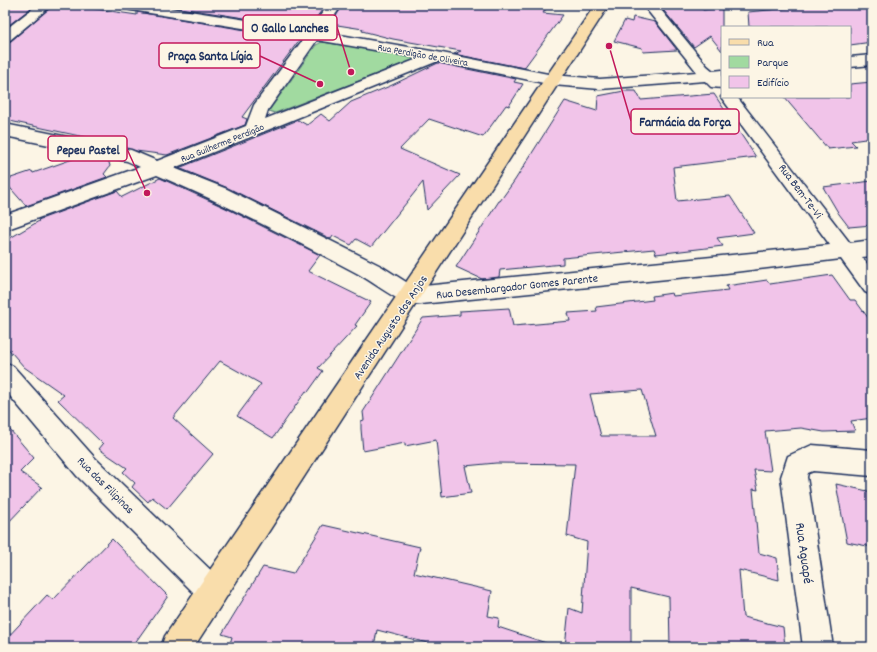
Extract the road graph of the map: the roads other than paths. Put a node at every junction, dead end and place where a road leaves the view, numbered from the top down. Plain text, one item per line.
1 (45, 5) edge
2 (125, 5) edge
3 (335, 5) edge
4 (602, 5) edge
5 (650, 5) edge
6 (314, 35) junction
7 (5, 37) edge
8 (437, 56) junction
9 (872, 60) edge
10 (851, 62) edge
11 (717, 76) edge
12 (553, 80) junction
13 (721, 86) edge
14 (730, 98) edge
15 (253, 128) junction
16 (5, 130) edge
17 (157, 168) junction
18 (5, 223) edge
19 (872, 248) edge
20 (846, 251) junction
21 (872, 286) edge
22 (411, 296) junction
23 (5, 373) edge
24 (872, 463) edge
25 (213, 592) junction
26 (176, 647) edge
27 (818, 647) edge

1 - 7 street
2 - 6 street, Rua Perdigão de Oliveira
3 - 6 street
4 - 12 main road, Avenida Augusto dos Anjos
5 - 11 street
6 - 8 street, Rua Perdigão de Oliveira
6 - 15 street
8 - 12 street, Rua Perdigão de Oliveira
8 - 15 street, Rua Guilherme Perdigão
9 - 10 street
11 - 12 street, Rua Perdigão de Oliveira
11 - 13 street
12 - 22 main road, Avenida Augusto dos Anjos
14 - 20 street, Rua Bem-Te-Vi
15 - 17 street, Rua Guilherme Perdigão
16 - 17 street
17 - 18 street, Rua Guilherme Perdigão
17 - 22 street
19 - 20 street, Rua Desembargador Gomes Parente
20 - 21 street, Rua Bem-Te-Vi
20 - 22 street, Rua Desembargador Gomes Parente
22 - 25 main road, Avenida Augusto dos Anjos
23 - 25 street, Rua das Filipinas
24 - 27 street, Rua Aguapé
25 - 26 main road, Avenida Augusto dos Anjos

